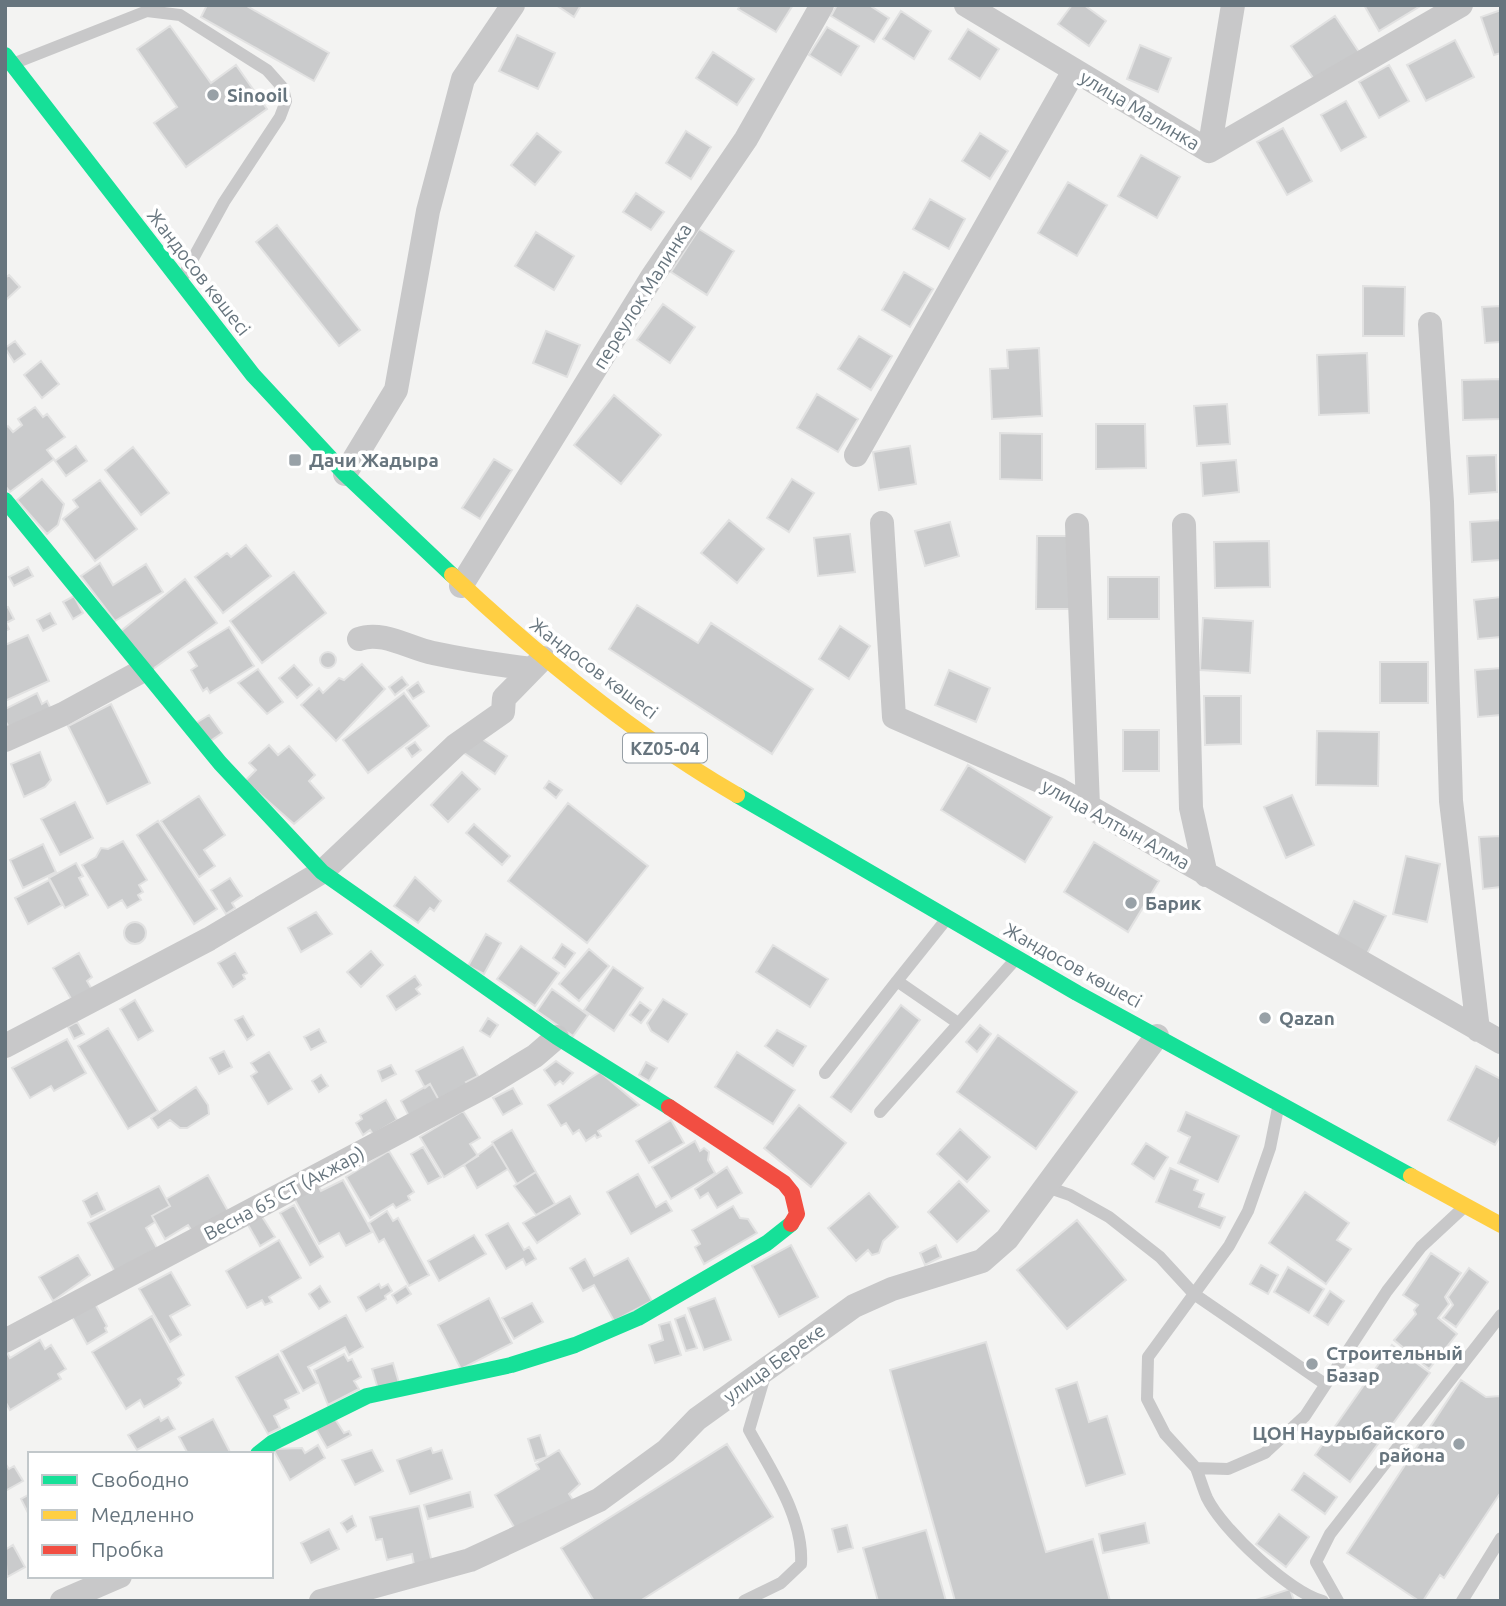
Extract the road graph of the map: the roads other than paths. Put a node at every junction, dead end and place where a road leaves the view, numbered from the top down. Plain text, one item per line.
1 (513, 5) edge
2 (822, 5) edge
3 (966, 5) edge
4 (1233, 5) edge
5 (1461, 5) edge
6 (9, 60) edge
7 (1074, 71) junction
8 (1209, 151) junction
9 (181, 282) junction
10 (1430, 324) dead end
11 (856, 455) dead end
12 (345, 474) junction
13 (5, 500) edge
14 (882, 523) dead end
15 (1184, 525) dead end
16 (1077, 526) dead end
17 (461, 586) junction
18 (359, 639) dead end
19 (538, 663) junction
20 (142, 671) junction
21 (5, 740) edge
22 (1088, 806) junction
23 (322, 872) junction
24 (1206, 875) junction
25 (947, 918) junction
26 (1016, 958) junction
27 (897, 981) junction
28 (958, 1023) junction
29 (1478, 1030) junction
30 (1157, 1036) junction
31 (557, 1037) junction
32 (1501, 1042) edge
33 (5, 1046) edge
34 (825, 1073) dead end
35 (1280, 1103) junction
36 (880, 1112) dead end
37 (1044, 1186) junction
38 (1466, 1206) junction
39 (1501, 1225) edge
40 (1194, 1294) junction
41 (1501, 1315) edge
42 (5, 1341) edge
43 (767, 1368) junction
44 (1325, 1384) junction
45 (261, 1452) edge
46 (1196, 1468) junction
47 (1501, 1538) edge
48 (115, 1578) edge
49 (62, 1601) edge
50 (321, 1601) edge
51 (744, 1601) edge
52 (1324, 1601) edge
53 (1339, 1601) edge
54 (1462, 1601) edge

1 - 12 street
2 - 17 street, переулок Малинка
3 - 7 street, улица Малинка
4 - 8 street
5 - 8 street, улица Малинка
6 - 9 main road, Жандосов көшесі / KZ05-04
6 - 9 lane
7 - 8 street, улица Малинка
7 - 11 street
9 - 12 main road, Жандосов көшесі / KZ05-04
10 - 29 street
12 - 17 main road, Жандосов көшесі / KZ05-04
13 - 20 main road
14 - 22 street, улица Алтын Алма
15 - 24 street
16 - 22 street
17 - 19 main road, Жандосов көшесі / KZ05-04
18 - 19 street
19 - 23 street
19 - 25 main road, Жандосов көшесі / KZ05-04
20 - 21 street
20 - 23 main road
22 - 24 street, улица Алтын Алма
23 - 31 main road
23 - 33 street
24 - 29 street, улица Алтын Алма
25 - 26 main road, Жандосов көшесі / KZ05-04
25 - 27 lane
26 - 28 lane
26 - 30 main road, Жандосов көшесі / KZ05-04
27 - 28 lane
27 - 34 lane
28 - 36 lane
29 - 32 street, улица Алтын Алма
30 - 35 main road, Жандосов көшесі / KZ05-04
30 - 37 street, улица Береке
31 - 42 street, Весна 65 СТ (Акжар)
31 - 45 main road
35 - 38 main road, Жандосов көшесі / KZ05-04
35 - 40 lane
37 - 40 lane
37 - 43 street, улица Береке
38 - 39 main road, Жандосов көшесі / KZ05-04
38 - 44 lane
40 - 44 lane
40 - 46 lane
41 - 53 lane
43 - 50 street, улица Береке
43 - 51 lane
44 - 46 lane
46 - 52 lane
47 - 54 lane
48 - 49 street

